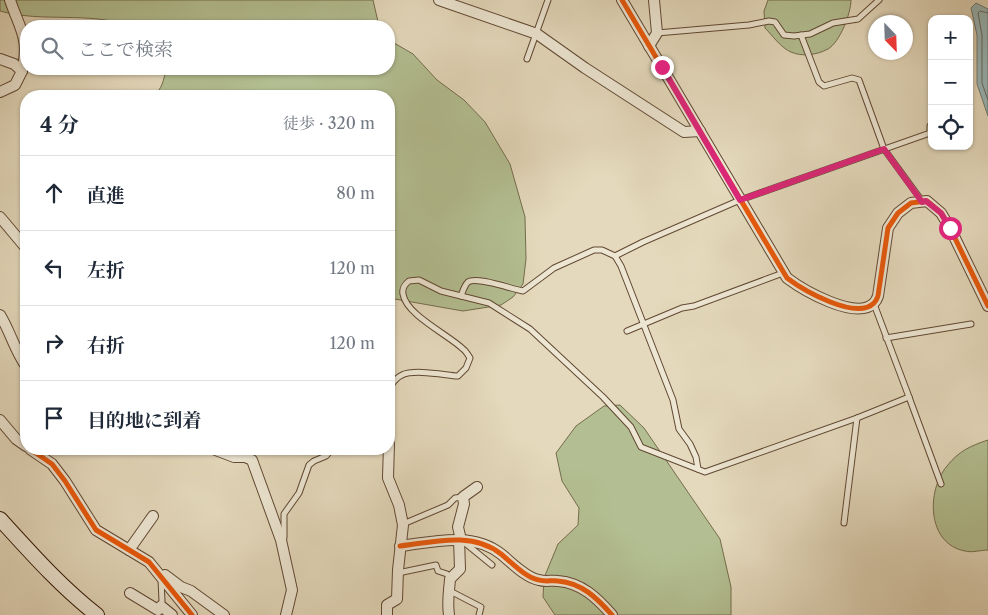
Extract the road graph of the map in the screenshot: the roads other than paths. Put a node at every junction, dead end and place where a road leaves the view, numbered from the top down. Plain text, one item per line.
1 (10, 0) edge
2 (439, 0) edge
3 (548, 0) edge
4 (622, 0) edge
5 (654, 0) edge
6 (879, 0) edge
7 (20, 27) edge
8 (657, 33) junction
9 (537, 34) junction
10 (801, 36) junction
11 (650, 46) junction
12 (0, 59) edge
13 (527, 59) dead end
14 (20, 70) edge
15 (20, 75) edge
16 (0, 92) edge
17 (700, 131) junction
18 (928, 134) edge
19 (884, 149) junction
20 (740, 200) junction
21 (922, 202) junction
22 (1, 220) edge
23 (20, 241) edge
24 (615, 256) junction
25 (783, 273) junction
26 (461, 296) junction
27 (874, 304) junction
28 (988, 306) edge
29 (0, 315) edge
30 (644, 324) junction
31 (971, 324) dead end
32 (627, 330) dead end
33 (886, 338) junction
34 (20, 358) edge
35 (395, 380) edge
36 (908, 397) junction
37 (857, 418) junction
38 (0, 420) edge
39 (20, 442) edge
40 (39, 455) edge
41 (231, 455) edge
42 (327, 455) edge
43 (389, 455) edge
44 (698, 470) junction
45 (941, 484) dead end
46 (477, 487) dead end
47 (464, 497) junction
48 (153, 516) dead end
49 (0, 519) edge
50 (844, 523) dead end
51 (403, 525) junction
52 (460, 539) junction
53 (282, 540) junction
54 (400, 546) junction
55 (129, 550) junction
56 (148, 562) junction
57 (492, 565) dead end
58 (398, 573) junction
59 (161, 577) junction
60 (450, 579) junction
61 (450, 591) junction
62 (130, 593) dead end
63 (161, 606) junction
64 (96, 615) edge
65 (172, 615) edge
66 (192, 615) edge
67 (224, 615) edge
68 (286, 615) edge
69 (387, 615) edge
70 (449, 615) edge
71 (479, 615) edge
72 (612, 615) edge

1 - 7 street
2 - 9 street
3 - 9 lane
4 - 11 street
5 - 8 street
6 - 10 lane
8 - 10 lane
8 - 11 street
9 - 13 lane
9 - 17 street
10 - 19 lane
11 - 17 street
12 - 14 street
15 - 16 street
17 - 20 street
18 - 19 lane
19 - 20 lane
19 - 21 lane
20 - 24 lane
20 - 25 street
21 - 27 street
21 - 28 street
22 - 23 street
24 - 26 lane
24 - 30 lane
25 - 27 street
25 - 30 lane
26 - 35 lane
26 - 44 lane
27 - 33 lane
29 - 34 street
30 - 32 lane
30 - 44 lane
31 - 33 lane
33 - 36 lane
36 - 37 lane
36 - 45 lane
37 - 44 lane
37 - 50 lane
38 - 39 street
40 - 55 street
41 - 53 street
42 - 53 lane
43 - 51 street
46 - 47 street
47 - 51 lane
47 - 52 street
48 - 55 street
49 - 64 main road
51 - 54 street
52 - 54 street
52 - 57 lane
52 - 60 street
52 - 72 street
53 - 68 street
54 - 58 street
55 - 56 street
56 - 59 street
56 - 67 street
58 - 60 lane
58 - 69 street
59 - 63 lane
59 - 66 street
60 - 61 street
61 - 70 street
61 - 71 lane
62 - 63 street
63 - 65 street

